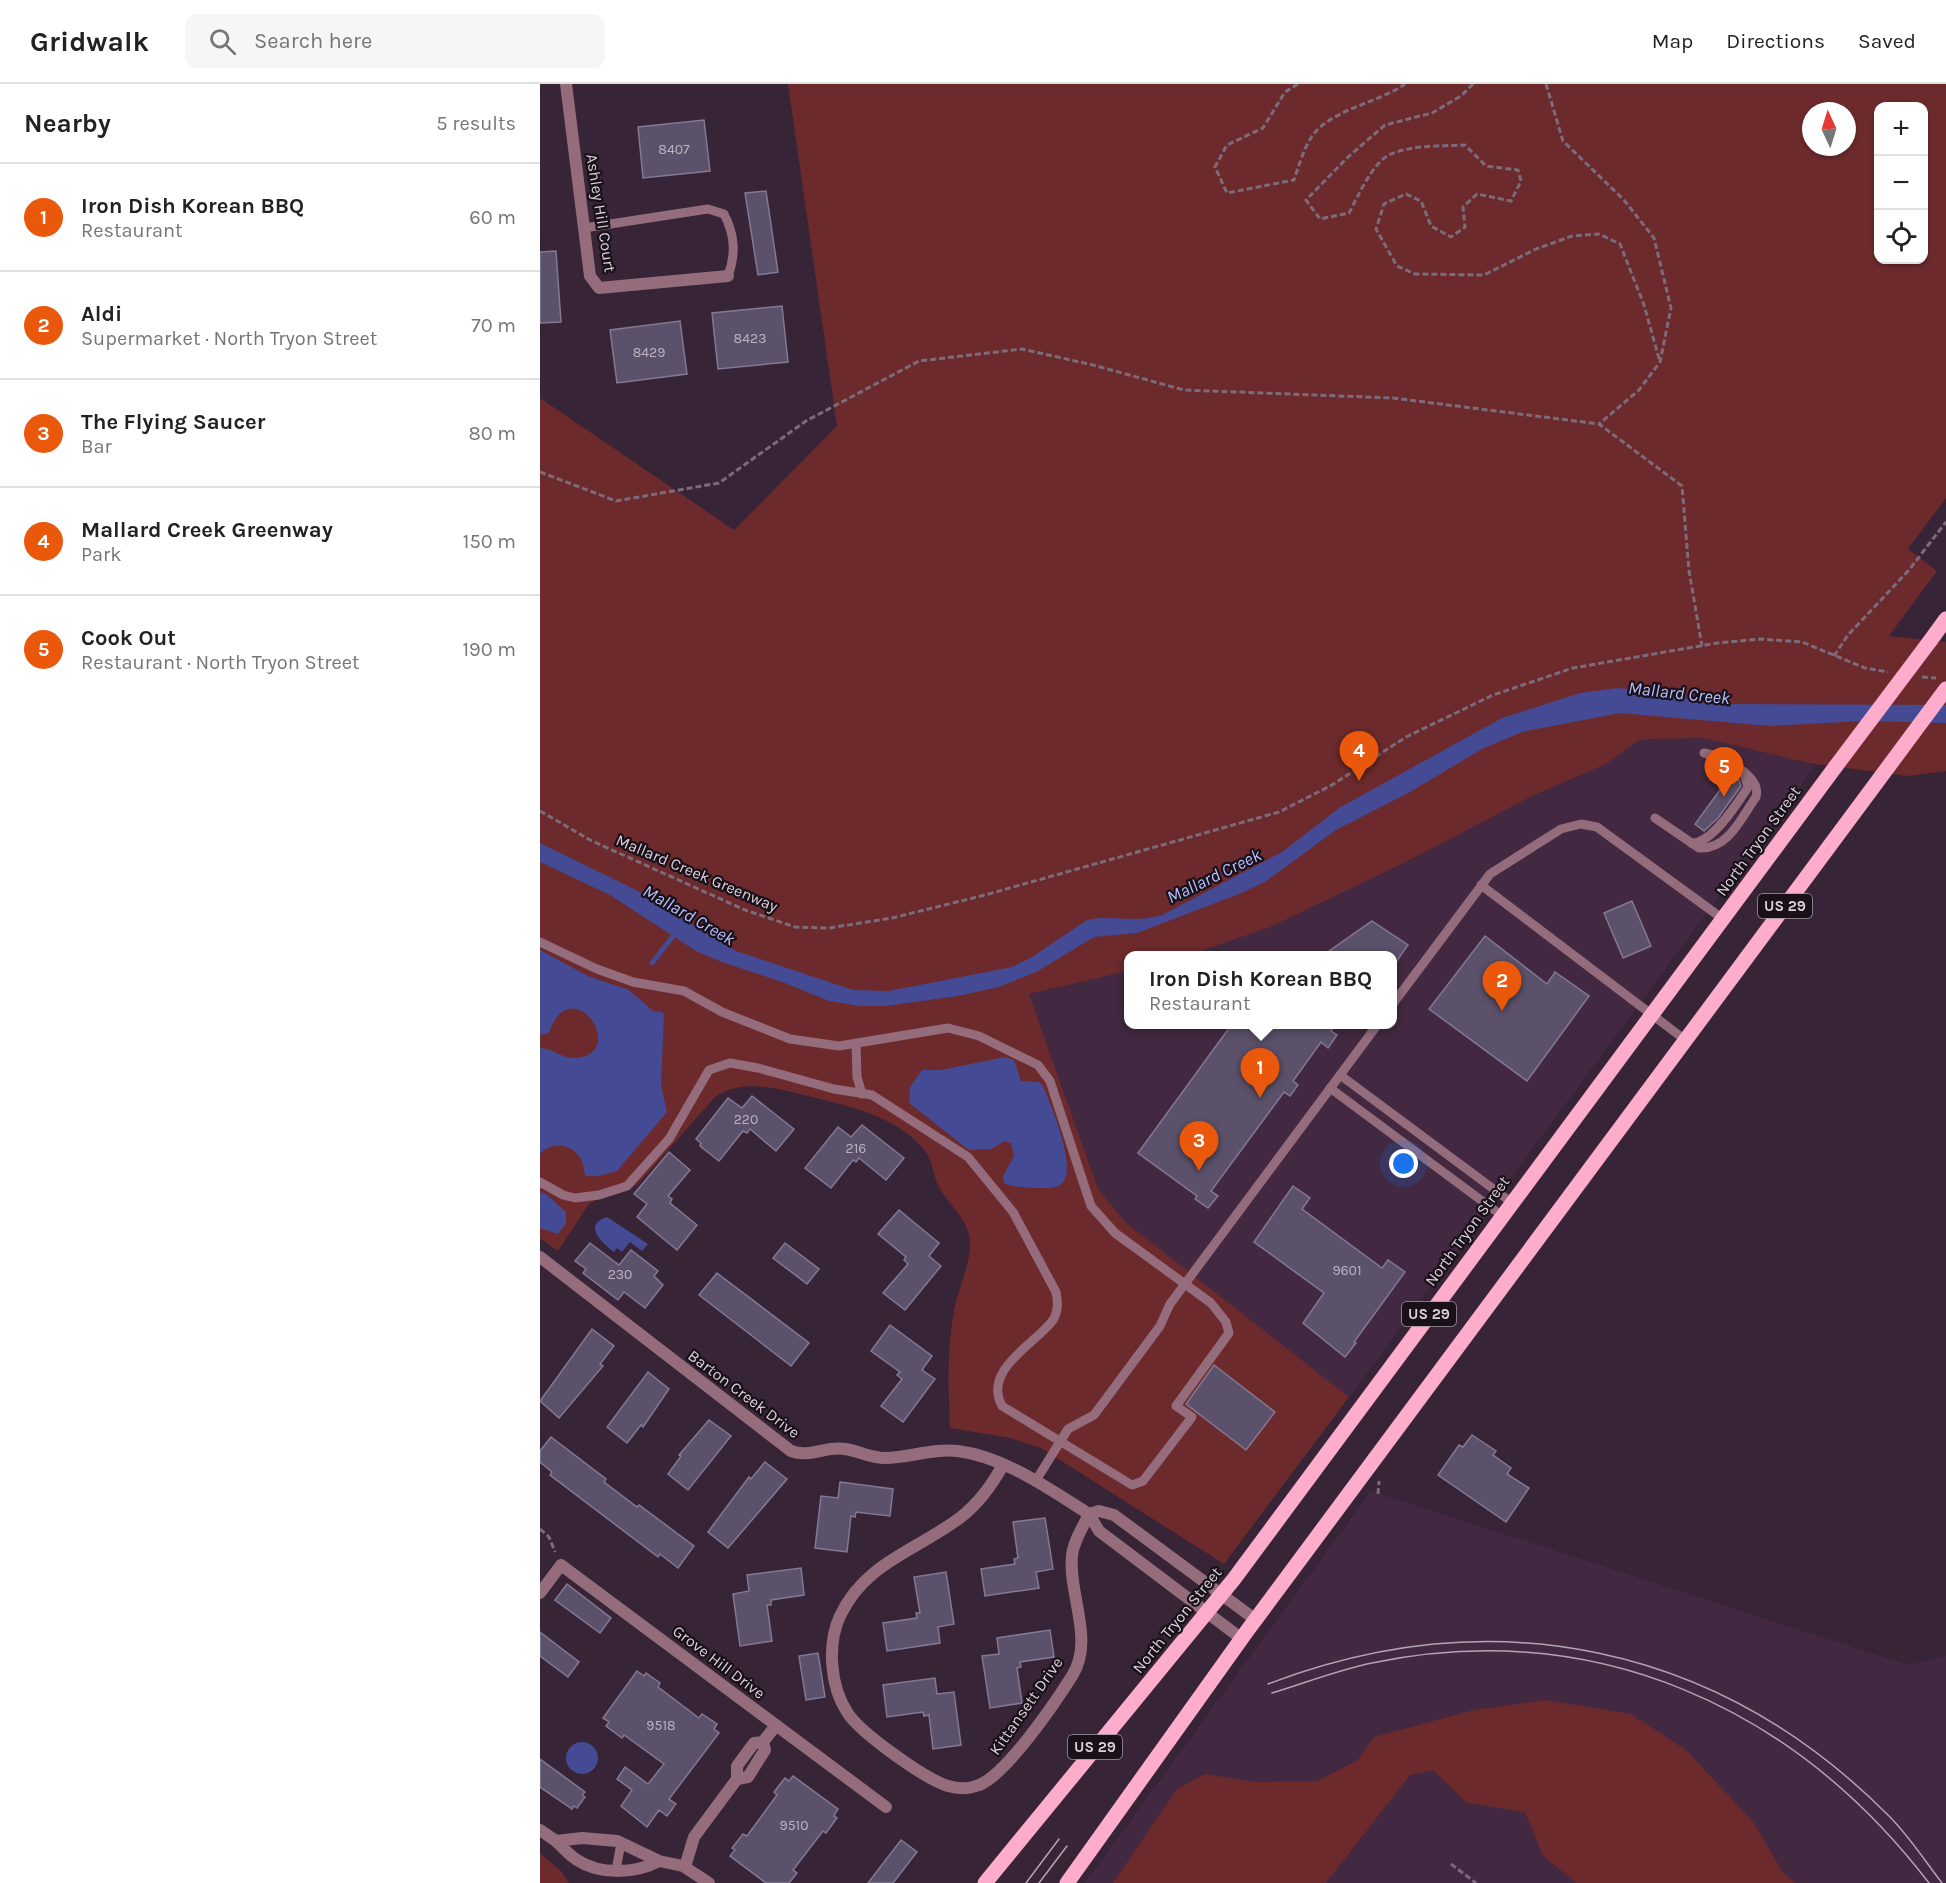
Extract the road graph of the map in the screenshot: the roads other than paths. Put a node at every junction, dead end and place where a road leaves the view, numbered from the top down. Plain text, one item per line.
1 (566, 84) edge
2 (584, 228) junction
3 (728, 276) joint
4 (1946, 619) edge
5 (1946, 689) edge
6 (1704, 753) dead end
7 (1741, 771) junction
8 (1655, 818) dead end
9 (1688, 842) junction
10 (1481, 885) junction
11 (1723, 919) junction
12 (540, 942) edge
13 (1397, 998) edge
14 (1651, 1017) junction
15 (1374, 1029) edge
16 (1684, 1039) junction
17 (856, 1043) junction
18 (1340, 1075) junction
19 (1330, 1088) junction
20 (862, 1094) junction
21 (540, 1182) edge
22 (1511, 1202) junction
23 (1501, 1215) junction
24 (540, 1257) edge
25 (1185, 1283) junction
26 (1060, 1440) junction
27 (1003, 1465) junction
28 (1035, 1482) junction
29 (1089, 1514) junction
30 (540, 1593) edge
31 (1222, 1595) junction
32 (1208, 1613) junction
33 (1256, 1620) junction
34 (1242, 1639) junction
35 (776, 1725) junction
36 (886, 1807) dead end
37 (540, 1830) edge
38 (556, 1841) junction
39 (621, 1843) junction
40 (659, 1861) junction
41 (685, 1867) junction
42 (616, 1870) junction
43 (709, 1883) edge
44 (985, 1883) edge
45 (1067, 1883) edge

1 - 2 street, Ashley Hill Court
2 - 3 street, Ashley Hill Court
2 - 3 lane
4 - 11 main road, North Tryon Street / US 29, bridge
5 - 16 main road, US 29
6 - 7 lane
7 - 9 lane
7 - 9 lane
8 - 9 lane
10 - 11 lane
10 - 13 lane
10 - 14 lane
11 - 14 main road, North Tryon Street / US 29
12 - 17 lane
14 - 16 lane
14 - 22 main road, North Tryon Street / US 29
15 - 18 lane
16 - 33 main road, US 29
17 - 20 lane
17 - 25 lane
18 - 19 lane
18 - 22 lane
19 - 23 lane
19 - 25 lane
20 - 21 lane
20 - 26 lane
22 - 23 main road, North Tryon Street / US 29
23 - 31 main road, North Tryon Street / US 29
24 - 27 street, Barton Creek Drive
25 - 26 lane
25 - 26 lane
26 - 28 lane
27 - 28 street, Barton Creek Drive
27 - 29 street, Kittansett Drive
28 - 29 street, Barton Creek Drive
29 - 31 street, Barton Creek Drive
29 - 32 street, Barton Creek Drive
30 - 35 street, Grove Hill Drive
31 - 32 main road, North Tryon Street / US 29
31 - 33 street, Barton Creek Drive
32 - 34 street, Barton Creek Drive
32 - 44 main road, North Tryon Street / US 29
33 - 34 main road, US 29
34 - 45 main road, US 29
35 - 36 street, Grove Hill Drive
35 - 41 street
37 - 38 street
38 - 39 street
38 - 42 street
39 - 40 street
39 - 42 lane
40 - 41 street
40 - 42 street
41 - 43 street

